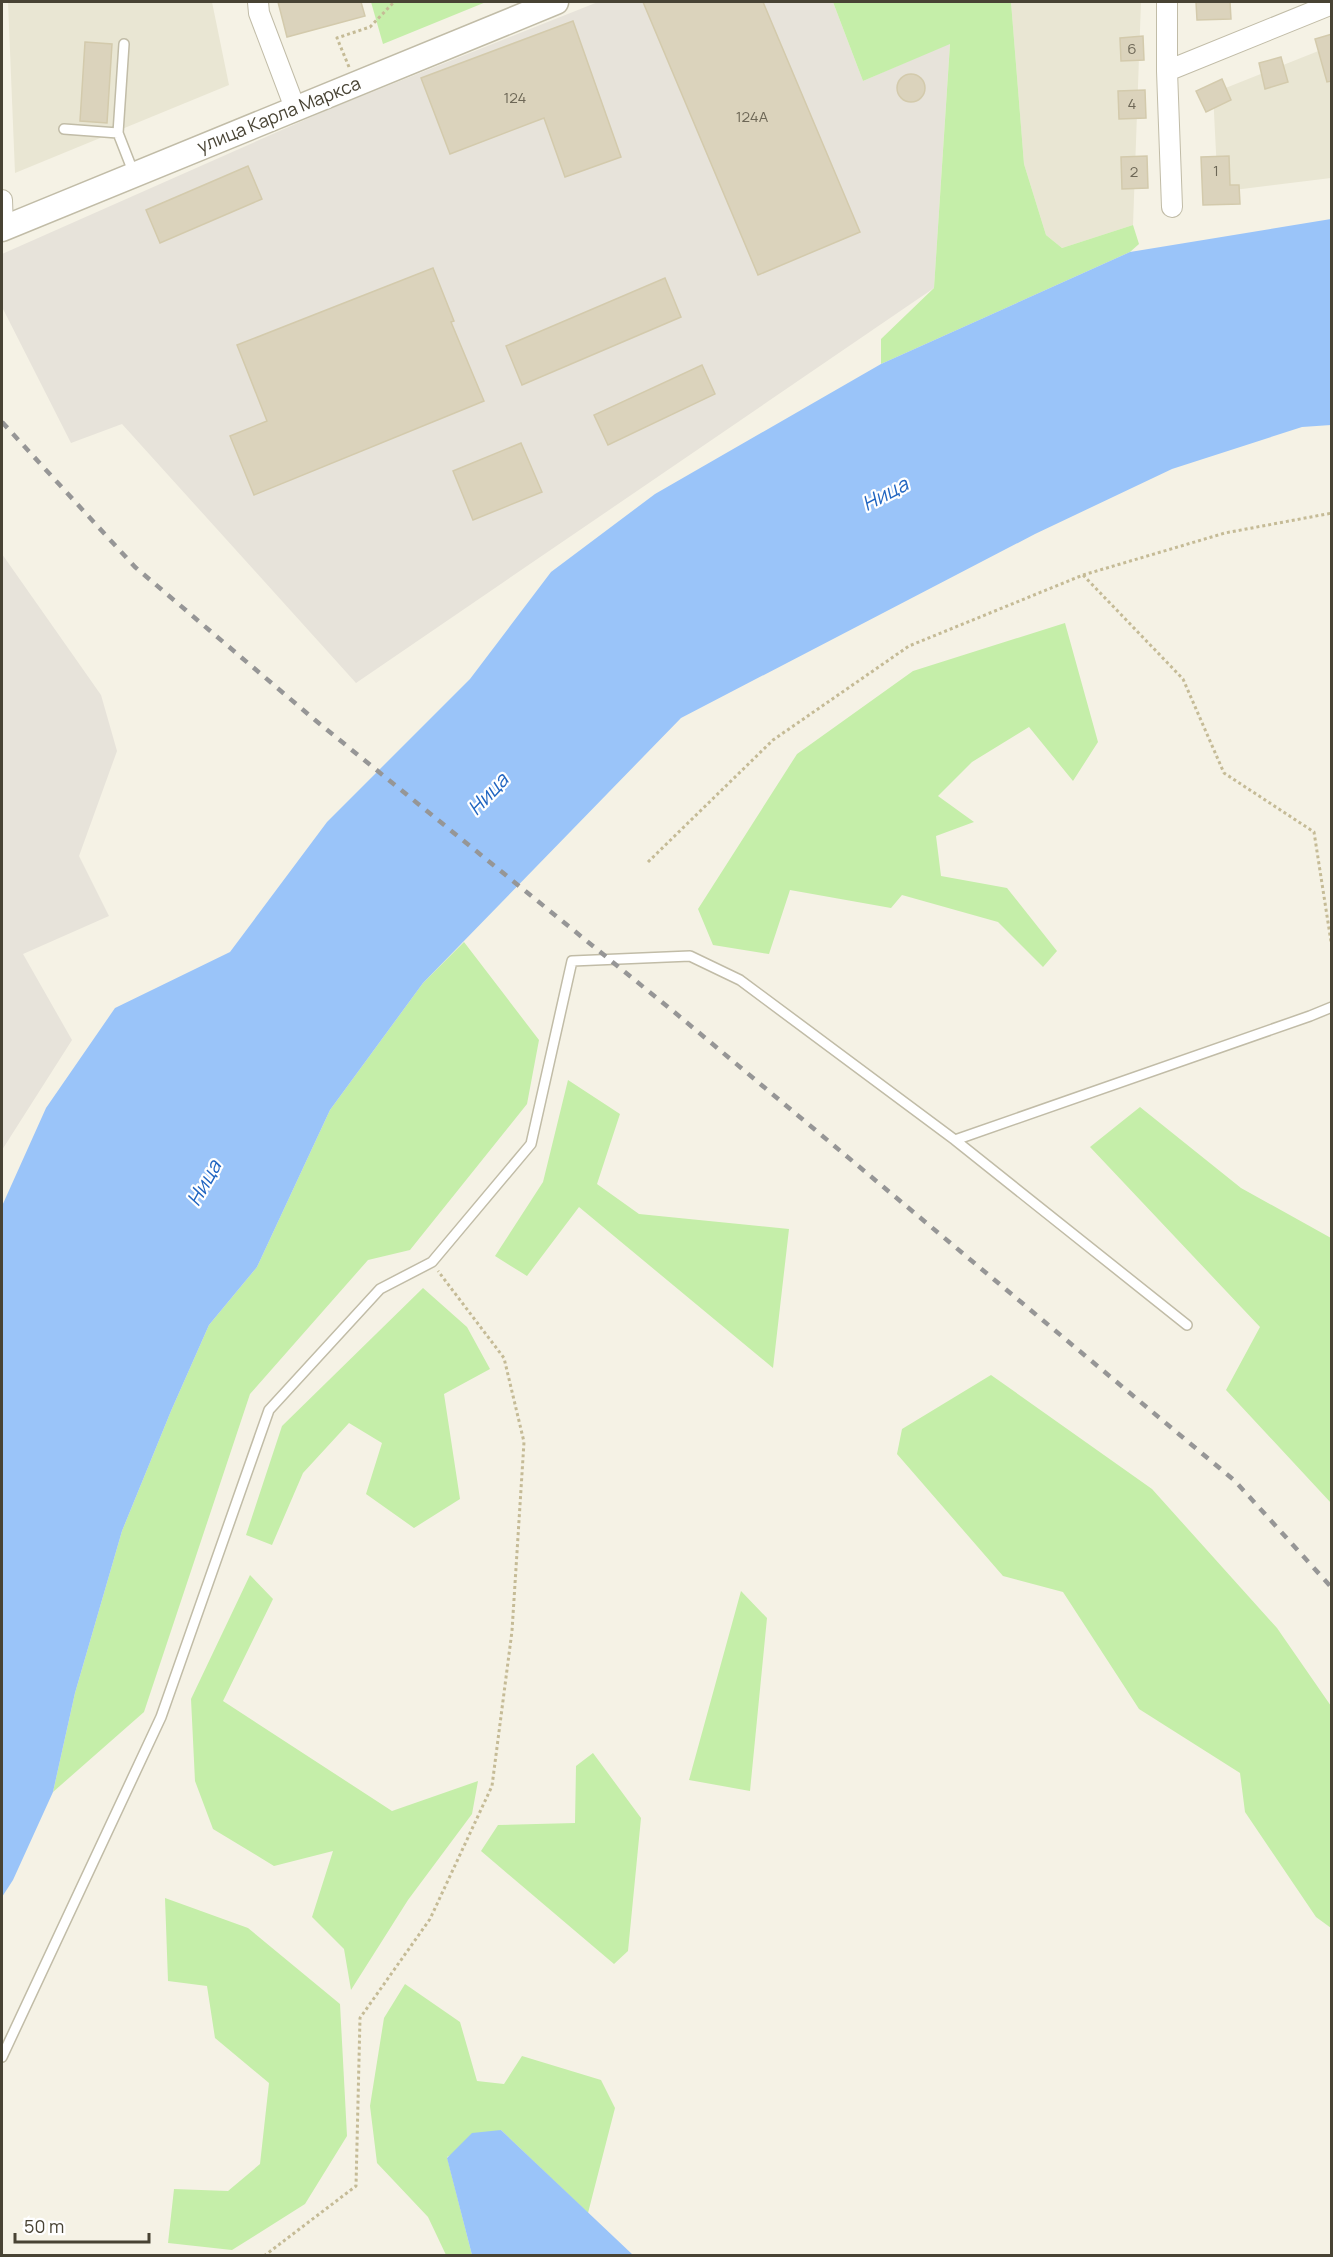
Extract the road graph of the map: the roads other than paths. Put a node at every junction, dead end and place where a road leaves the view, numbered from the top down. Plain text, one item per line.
1 (258, 2) edge
2 (556, 2) edge
3 (1167, 2) edge
4 (1332, 4) edge
5 (124, 44) dead end
6 (1167, 71) junction
7 (295, 108) junction
8 (64, 129) dead end
9 (117, 133) junction
10 (134, 174) junction
11 (2, 200) edge
12 (1172, 207) dead end
13 (2, 228) edge
14 (1332, 1007) edge
15 (955, 1140) junction
16 (1187, 1325) dead end
17 (2, 2057) edge

1 - 7 street
2 - 7 street, улица Карла Маркса
3 - 6 street
4 - 6 street
5 - 9 lane
6 - 12 street
7 - 10 street, улица Карла Маркса
8 - 9 lane
9 - 10 lane
10 - 13 street, улица Карла Маркса
11 - 13 street
14 - 15 lane
15 - 16 lane
15 - 17 lane

